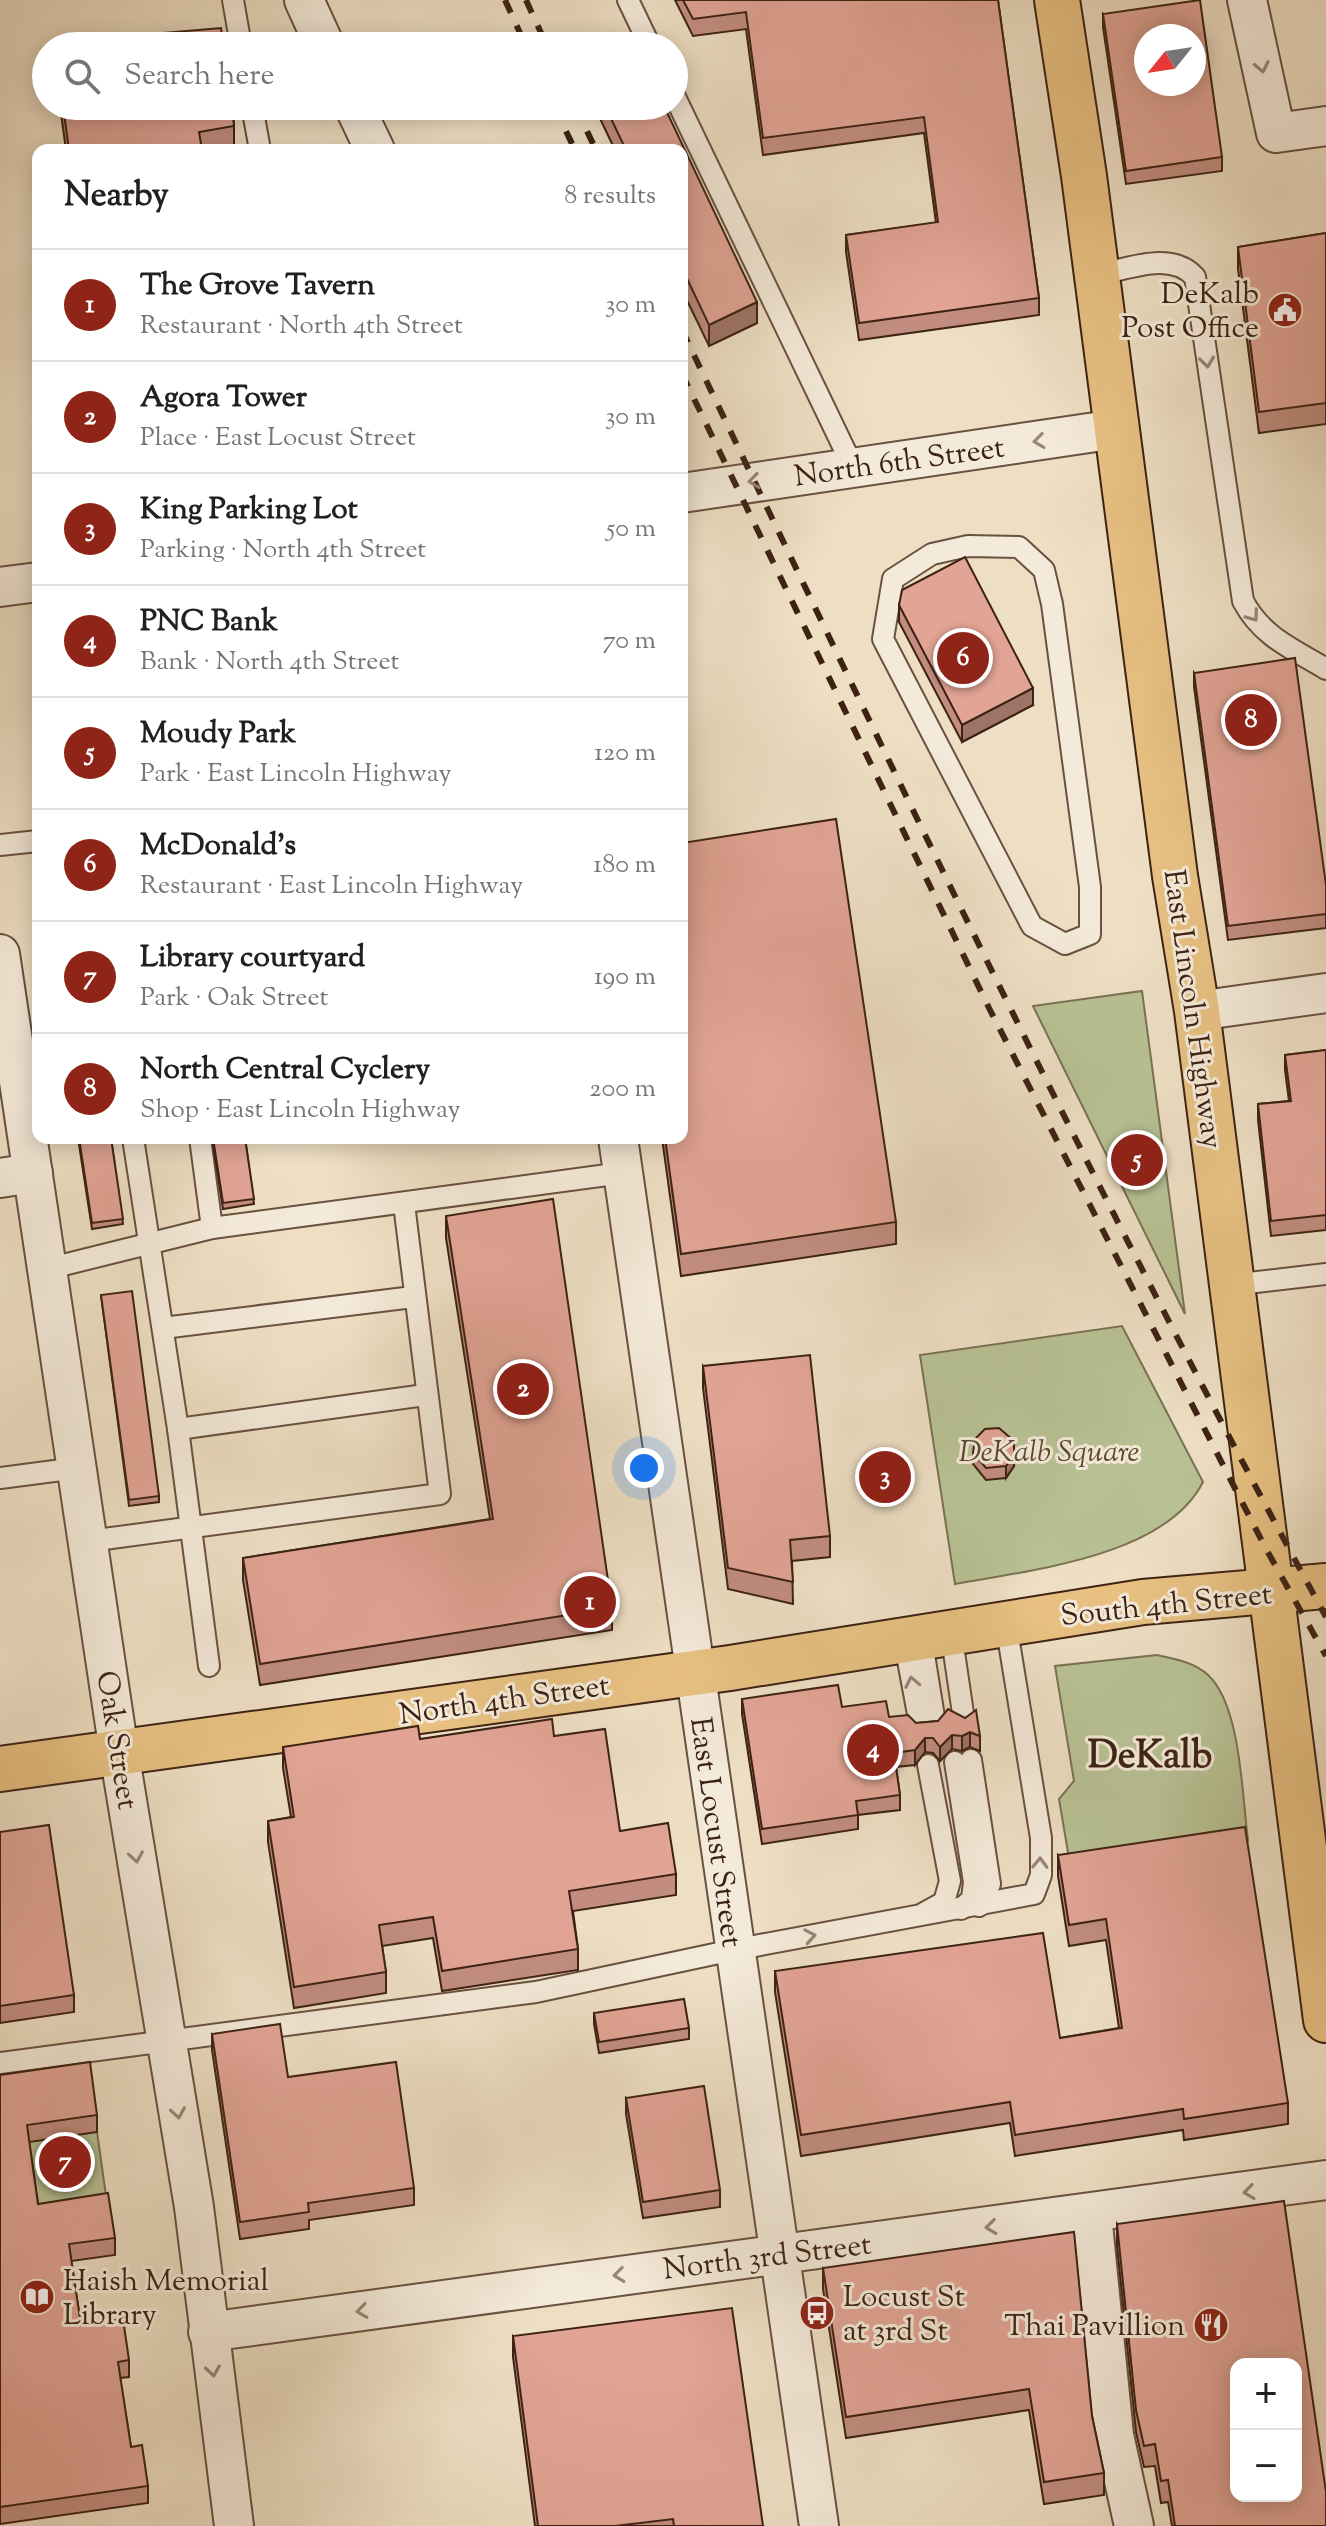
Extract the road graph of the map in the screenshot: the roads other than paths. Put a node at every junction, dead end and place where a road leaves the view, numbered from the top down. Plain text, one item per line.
1 (233, 0) edge
2 (304, 0) edge
3 (628, 0) edge
4 (1057, 0) edge
5 (1247, 0) edge
6 (239, 32) edge
7 (319, 32) edge
8 (643, 32) edge
9 (255, 120) edge
10 (361, 120) edge
11 (686, 120) edge
12 (1326, 126) edge
13 (259, 144) edge
14 (372, 144) edge
15 (1097, 275) junction
16 (1116, 429) junction
17 (853, 467) junction
18 (688, 492) edge
19 (32, 583) edge
20 (0, 587) edge
21 (1052, 604) joint
22 (1326, 669) edge
23 (32, 842) edge
24 (0, 845) edge
25 (0, 954) edge
26 (1326, 993) edge
27 (1197, 1011) junction
28 (134, 1144) edge
29 (201, 1144) edge
30 (620, 1155) edge
31 (16, 1176) edge
32 (404, 1204) junction
33 (212, 1228) junction
34 (148, 1244) junction
35 (47, 1269) junction
36 (1326, 1274) edge
37 (1231, 1285) junction
38 (413, 1297) junction
39 (163, 1328) junction
40 (425, 1395) junction
41 (178, 1429) junction
42 (77, 1468) junction
43 (0, 1478) edge
44 (191, 1528) junction
45 (89, 1541) junction
46 (1326, 1586) edge
47 (1271, 1593) junction
48 (1006, 1624) junction
49 (928, 1636) junction
50 (209, 1666) dead end
51 (694, 1673) junction
52 (119, 1752) junction
53 (949, 1763) junction
54 (0, 1769) edge
55 (962, 1909) junction
56 (917, 1917) junction
57 (733, 1950) junction
58 (1326, 2020) edge
59 (166, 2040) junction
60 (0, 2063) edge
61 (1326, 2180) edge
62 (1092, 2214) junction
63 (780, 2254) junction
64 (208, 2332) junction
65 (234, 2526) edge
66 (819, 2526) edge
67 (1134, 2526) edge

1 - 6 lane
2 - 7 street
3 - 8 lane
4 - 15 main road, East Lincoln Highway
5 -> 12 street
9 - 13 lane
10 - 14 street
11 - 17 lane
15 - 16 main road, East Lincoln Highway
15 -> 22 lane
16 -> 17 street, North 6th Street
16 - 27 main road, East Lincoln Highway
17 -> 18 street, North 6th Street
19 - 20 street
21 - 21 lane
23 - 24 lane
25 - 31 street, Oak Street
26 - 27 street
27 - 37 main road, East Lincoln Highway
28 - 34 lane
29 - 33 lane
30 - 32 lane
30 - 51 street, East Locust Street
31 - 35 street, Oak Street
32 - 33 lane
32 - 38 lane
33 - 34 lane
34 - 35 lane
34 - 39 lane
35 - 42 street, Oak Street
36 - 37 lane
37 - 47 main road, East Lincoln Highway
38 - 39 lane
38 - 40 lane
39 - 41 lane
40 - 41 lane
40 - 44 lane
41 - 44 lane
42 - 43 lane
42 - 45 street, Oak Street
44 - 45 lane
44 - 50 lane
45 - 52 street, Oak Street
46 - 47 main road, South 4th Street
47 - 48 main road, South 4th Street
47 - 58 main road, East Lincoln Highway
48 - 49 main road, North 4th Street
55 -> 48 lane
49 -> 49 lane
49 - 51 main road, North 4th Street
51 - 52 main road, North 4th Street
51 - 57 street, East Locust Street
52 - 54 main road, North 4th Street
52 -> 59 street, Oak Street
53 - 55 lane
53 - 55 lane
53 - 56 lane
55 - 56 lane
57 -> 56 lane
57 - 59 lane
57 - 63 street, East Locust Street
59 - 60 lane
59 -> 64 street, Oak Street
61 -> 62 street, North 3rd Street
62 -> 63 street, North 3rd Street
62 - 67 street
63 -> 64 street, North 3rd Street
63 - 66 street, East Locust Street
64 -> 65 street, Oak Street

